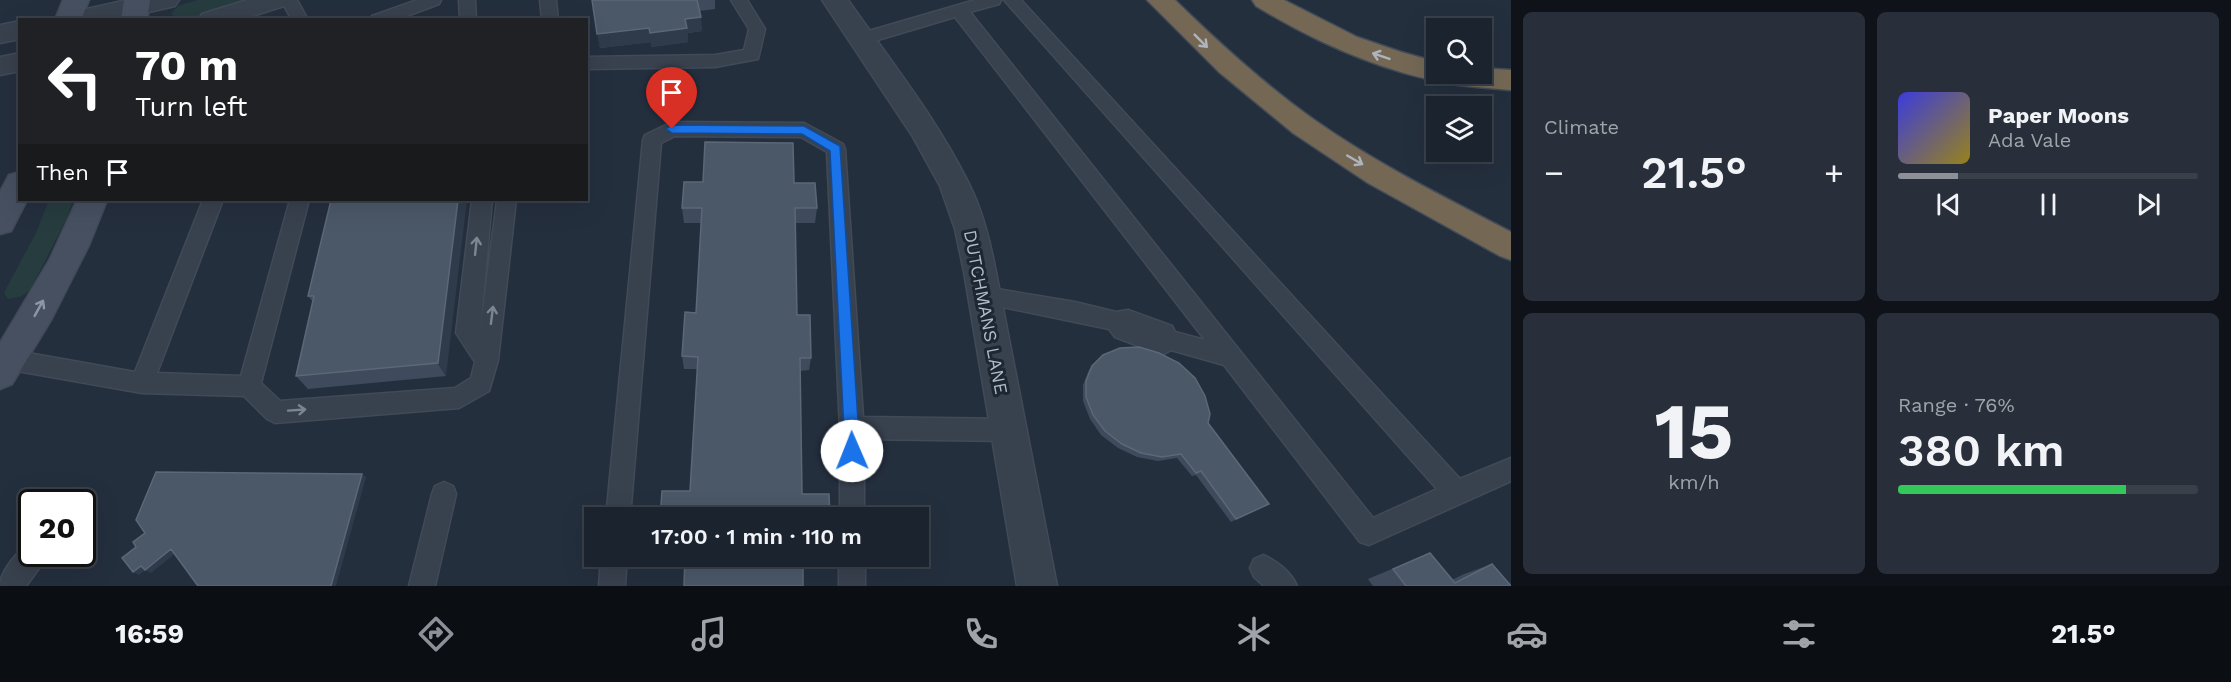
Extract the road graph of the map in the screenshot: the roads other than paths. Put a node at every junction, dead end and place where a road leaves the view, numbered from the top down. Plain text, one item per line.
1 (76, 0) edge
2 (166, 0) edge
3 (275, 0) edge
4 (289, 0) edge
5 (433, 0) edge
6 (467, 0) edge
7 (548, 0) edge
8 (739, 0) edge
9 (835, 0) edge
10 (931, 0) edge
11 (993, 0) edge
12 (1012, 0) edge
13 (1160, 0) edge
14 (1265, 0) edge
15 (136, 9) edge
16 (951, 12) junction
17 (69, 18) edge
18 (84, 18) edge
19 (217, 18) edge
20 (299, 18) edge
21 (384, 18) edge
22 (468, 18) edge
23 (550, 18) edge
24 (18, 30) edge
25 (0, 33) edge
26 (861, 39) junction
27 (18, 62) edge
28 (588, 63) edge
29 (0, 66) edge
30 (1426, 68) edge
31 (1492, 78) edge
32 (1511, 80) edge
33 (18, 187) edge
34 (92, 201) edge
35 (213, 201) edge
36 (300, 201) edge
37 (482, 201) edge
38 (507, 201) edge
39 (0, 222) edge
40 (1511, 247) edge
41 (985, 296) junction
42 (1231, 357) junction
43 (487, 360) junction
44 (3, 363) edge
45 (142, 383) junction
46 (249, 386) junction
47 (852, 428) junction
48 (1009, 430) junction
49 (1511, 469) edge
50 (1456, 493) junction
51 (444, 494) dead end
52 (619, 507) edge
53 (852, 507) edge
54 (24, 567) edge
55 (613, 567) edge
56 (852, 567) edge
57 (1263, 568) dead end
58 (10, 586) edge
59 (422, 586) edge
60 (612, 586) edge
61 (852, 586) edge
62 (1037, 586) edge
63 (1284, 586) edge

1 - 17 main road
2 - 15 street
3 - 19 street
4 - 20 lane
5 - 21 lane
6 - 22 lane
7 - 23 lane
8 - 28 lane
9 - 26 street, DUTCHMANS LANE
10 - 16 lane
11 - 16 lane
12 - 50 lane
13 -> 40 highway
30 -> 14 highway
15 - 18 street
16 - 26 lane
16 - 42 lane
24 - 25 street
26 - 41 street, DUTCHMANS LANE
27 - 29 street
31 - 32 highway
33 - 39 main road
44 -> 34 main road
35 - 45 lane
36 - 46 lane
43 -> 37 lane
43 -> 38 lane
41 - 42 lane
41 - 48 street, DUTCHMANS LANE
42 - 50 lane
46 -> 43 lane
44 - 45 lane
45 - 46 lane
47 - 48 lane
47 - 52 lane
47 - 53 lane
48 - 62 street, DUTCHMANS LANE
49 - 50 lane
51 - 59 lane
54 - 58 lane
55 - 60 lane
56 - 61 lane
57 - 63 lane

